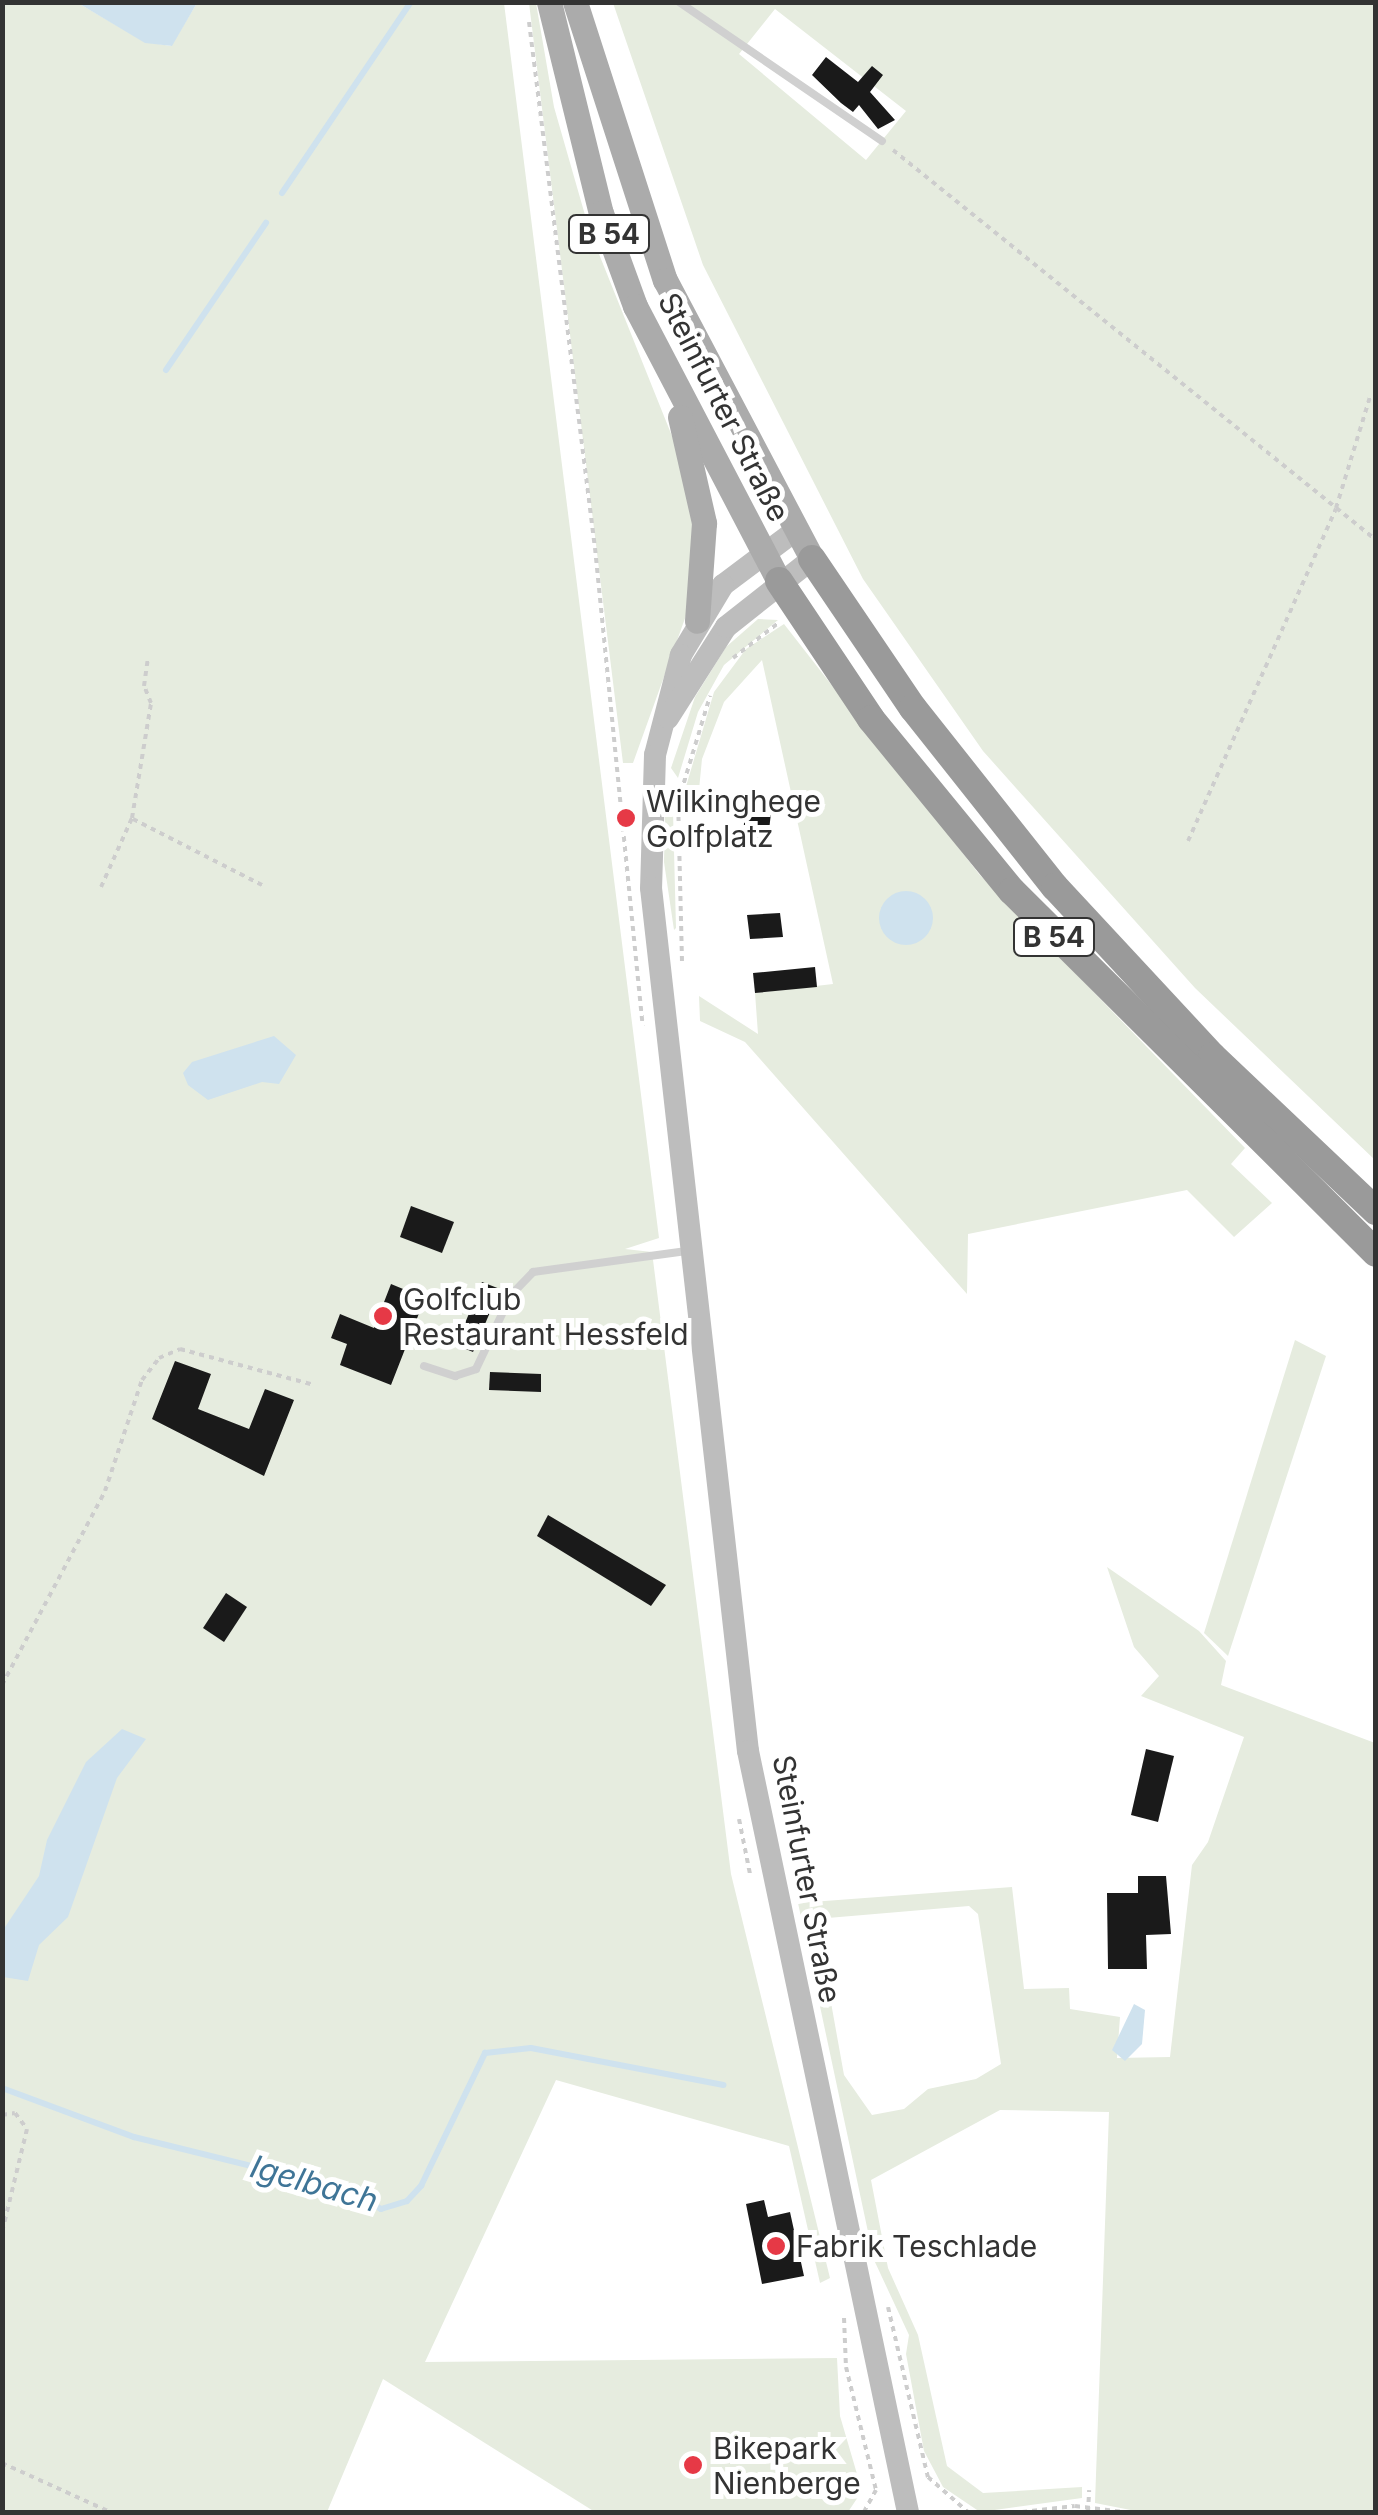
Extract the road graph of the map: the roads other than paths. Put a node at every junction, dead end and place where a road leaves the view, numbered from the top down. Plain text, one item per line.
1 (549, 2) edge
2 (575, 2) edge
3 (678, 2) edge
4 (882, 141) road end
5 (675, 393) junction
6 (795, 531) junction
7 (762, 553) junction
8 (812, 559) junction
9 (779, 581) junction
10 (697, 621) junction
11 (661, 729) junction
12 (1376, 1211) edge
13 (691, 1251) junction
14 (1376, 1253) edge
15 (424, 1366) dead end
16 (908, 2512) edge

1 - 5 main road, Steinfurter Straße / B 54
2 - 6 main road, Steinfurter Straße / B 54
3 - 4 lane
5 - 7 main road, Steinfurter Straße / B 54
5 - 10 main road
6 - 7 main road, Steinfurter Straße
6 - 8 main road, Steinfurter Straße / B 54
7 - 9 main road, Steinfurter Straße / B 54
7 - 10 main road, Steinfurter Straße
8 - 9 main road, Steinfurter Straße
8 - 12 highway, B 54
9 - 11 main road, Steinfurter Straße
9 - 14 highway, B 54
10 - 11 main road, Steinfurter Straße
11 - 13 main road, Steinfurter Straße
13 - 15 lane
13 - 16 main road, Steinfurter Straße

